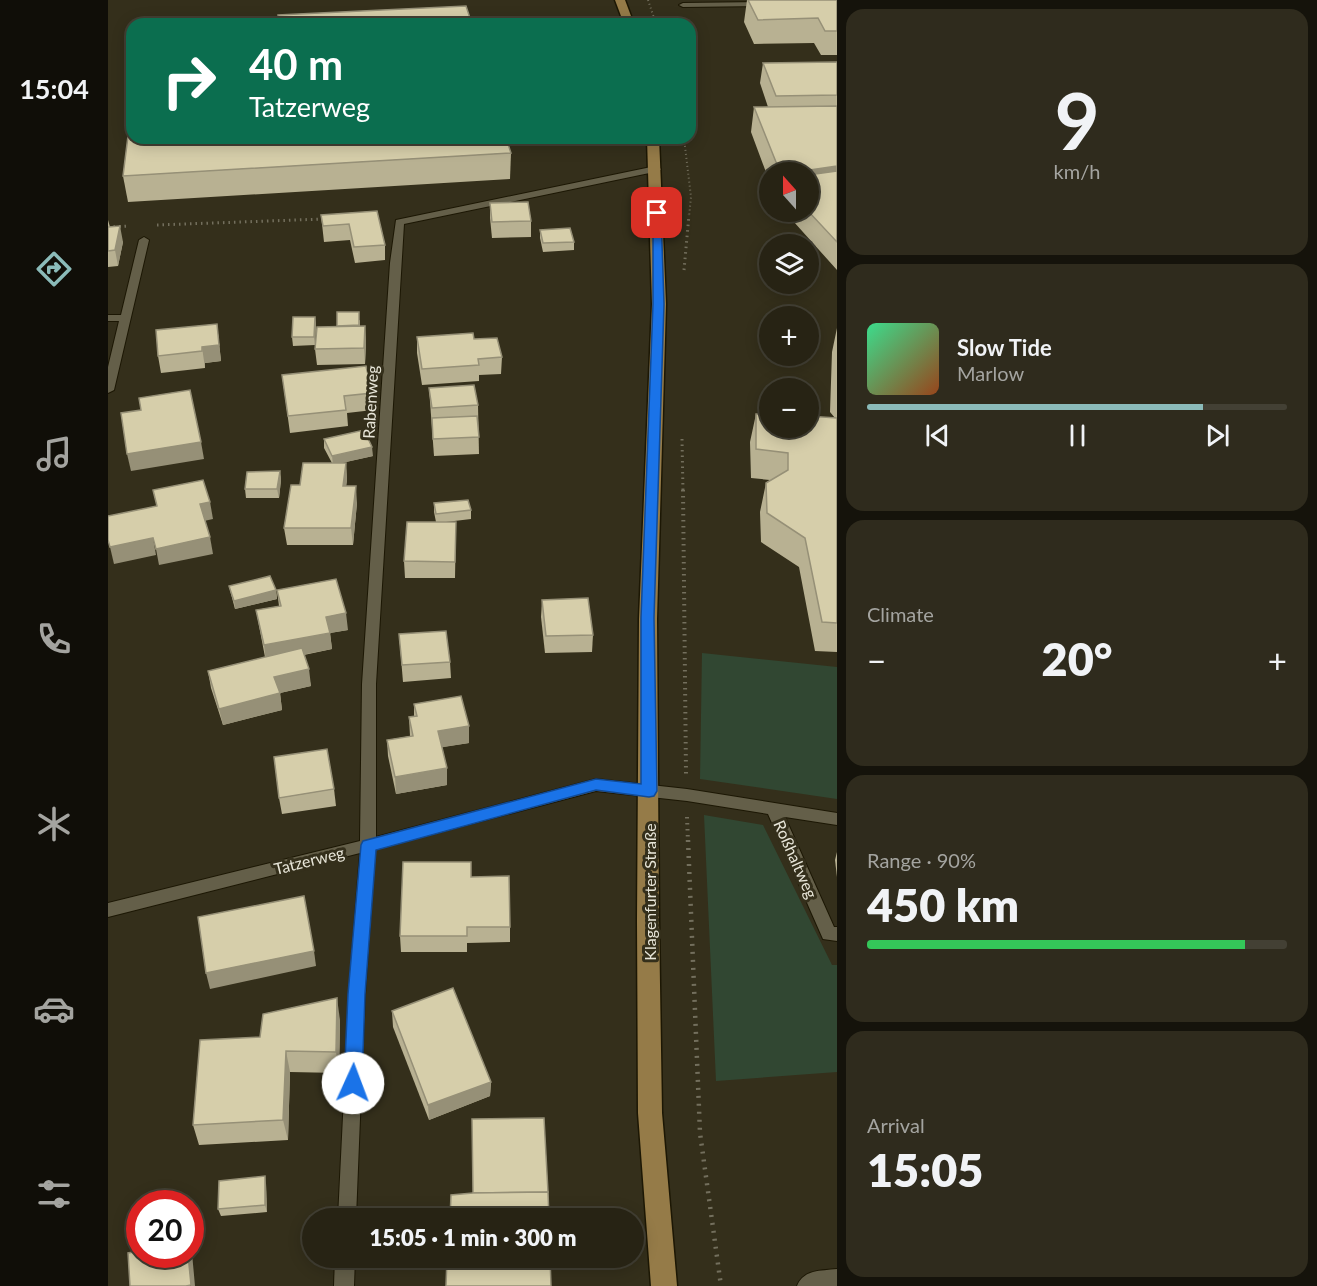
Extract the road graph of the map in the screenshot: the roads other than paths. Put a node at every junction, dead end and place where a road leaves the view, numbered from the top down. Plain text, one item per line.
1 (620, 0) edge
2 (776, 4) edge
3 (683, 6) dead end
4 (627, 18) edge
5 (654, 144) edge
6 (656, 168) junction
7 (144, 240) dead end
8 (108, 318) edge
9 (125, 318) junction
10 (108, 390) edge
11 (649, 791) junction
12 (774, 810) junction
13 (837, 819) edge
14 (368, 845) junction
15 (108, 910) edge
16 (837, 934) edge
17 (347, 1208) edge
18 (345, 1268) edge
19 (837, 1279) edge
20 (344, 1286) edge
21 (664, 1286) edge
22 (807, 1286) edge

1 - 4 main road
2 - 3 lane
5 - 6 main road, Klagenfurter Straße
6 - 11 main road, Klagenfurter Straße
6 - 14 lane, Rabenweg
7 - 9 lane
8 - 9 lane
9 - 10 lane
11 - 12 lane, Roßhaltweg
11 - 14 lane, Tatzerweg
11 - 21 main road, Klagenfurter Straße
12 - 13 lane, Roßhaltweg
12 - 16 lane, Roßhaltweg
14 - 15 lane, Tatzerweg
14 - 17 lane
18 - 20 lane
19 - 22 lane

